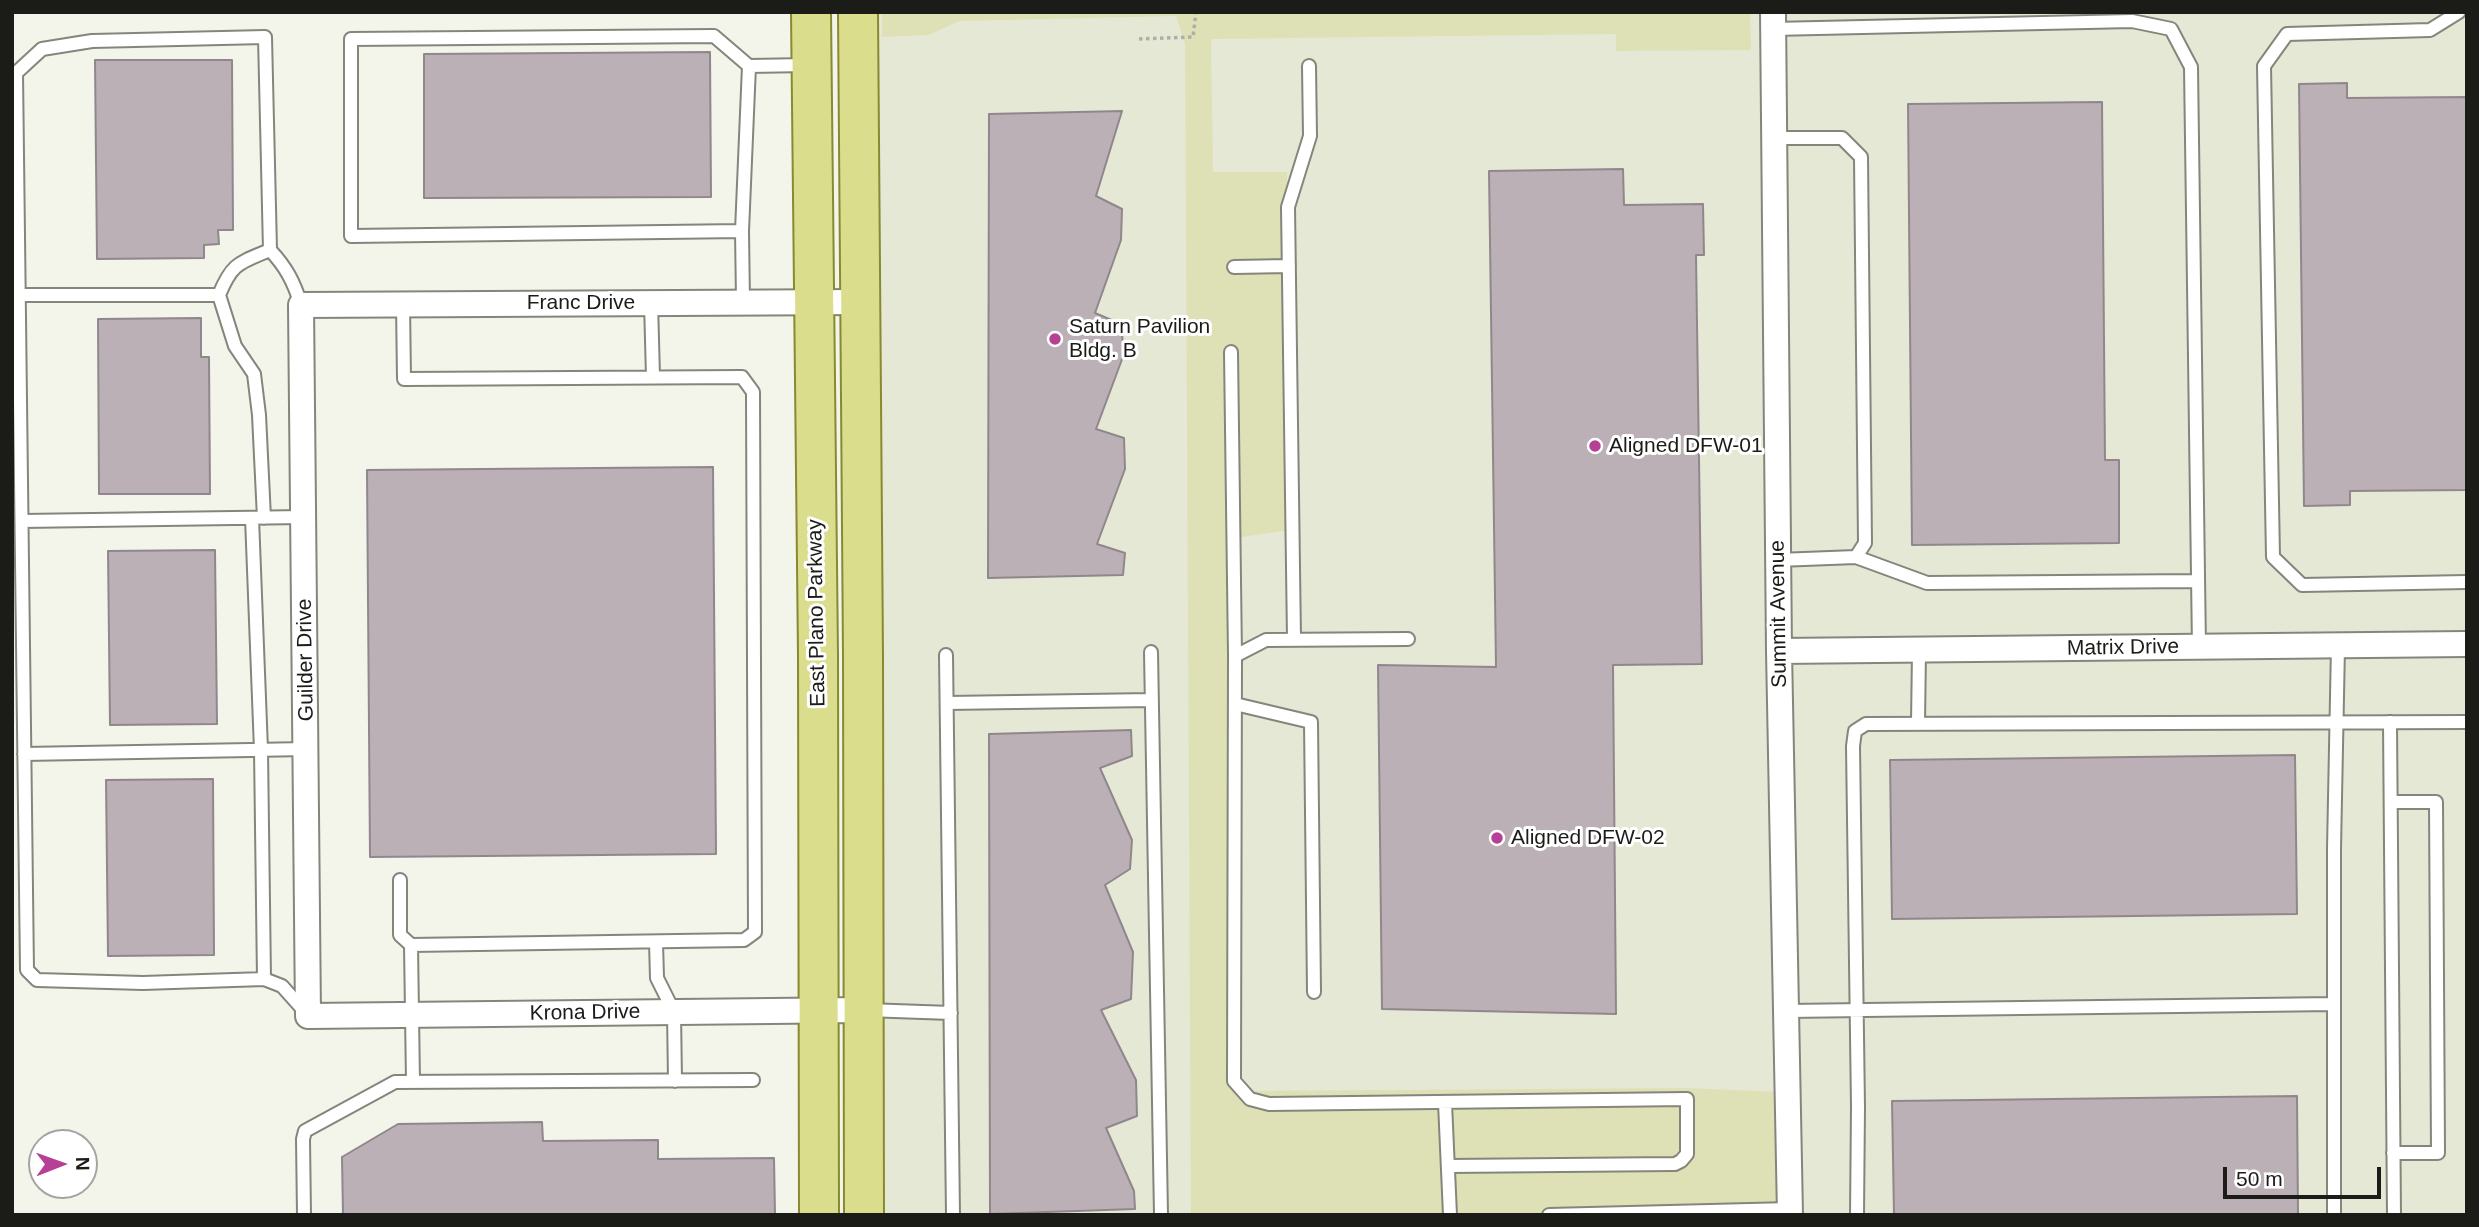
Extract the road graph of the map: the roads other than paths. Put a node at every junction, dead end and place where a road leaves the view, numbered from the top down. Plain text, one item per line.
1 (811, 12) edge
2 (858, 12) edge
3 (2459, 12) edge
4 (1773, 20) edge
5 (811, 65) junction
6 (749, 66) junction
7 (1309, 66) dead end
8 (1774, 138) junction
9 (742, 231) junction
10 (270, 250) junction
11 (1234, 267) dead end
12 (1289, 267) junction
13 (19, 295) junction
14 (219, 295) junction
15 (814, 301) junction
16 (651, 302) junction
17 (743, 302) junction
18 (861, 302) junction
19 (403, 304) junction
20 (301, 305) junction
21 (1231, 352) dead end
22 (653, 377) junction
23 (304, 517) junction
24 (258, 518) junction
25 (22, 521) junction
26 (1856, 557) junction
27 (1778, 560) junction
28 (2199, 581) junction
29 (2467, 582) edge
30 (1294, 639) junction
31 (1408, 639) dead end
32 (2467, 644) edge
33 (2338, 646) junction
34 (2199, 648) junction
35 (1919, 650) junction
36 (1151, 652) dead end
37 (1779, 652) junction
38 (946, 655) dead end
39 (818, 656) junction
40 (863, 656) junction
41 (1235, 656) junction
42 (1152, 699) junction
43 (947, 703) junction
44 (1235, 704) junction
45 (2336, 722) junction
46 (2390, 722) junction
47 (2467, 722) edge
48 (1918, 724) junction
49 (307, 749) junction
50 (261, 750) junction
51 (24, 754) junction
52 (2391, 802) junction
53 (400, 880) dead end
54 (656, 942) junction
55 (411, 945) junction
56 (264, 979) junction
57 (1314, 992) dead end
58 (2334, 1004) junction
59 (863, 1010) junction
60 (1857, 1010) junction
61 (819, 1011) junction
62 (1787, 1011) junction
63 (674, 1012) junction
64 (951, 1013) junction
65 (412, 1014) junction
66 (308, 1016) junction
67 (675, 1080) junction
68 (753, 1080) dead end
69 (413, 1082) junction
70 (1445, 1103) junction
71 (2393, 1153) junction
72 (1448, 1166) junction
73 (1790, 1212) edge
74 (1723, 1213) edge
75 (1641, 1214) edge
76 (304, 1215) edge
77 (819, 1215) edge
78 (864, 1215) edge
79 (953, 1215) edge
80 (1161, 1215) edge
81 (1450, 1215) edge
82 (1549, 1215) edge
83 (1857, 1215) edge
84 (2334, 1215) edge
85 (2394, 1215) edge

1 - 5 main road, East Plano Parkway
2 - 18 main road
3 - 29 lane
4 - 8 street, Summit Avenue
4 - 28 lane
5 - 6 lane
5 - 15 main road, East Plano Parkway
6 - 9 lane
6 - 9 lane
7 - 12 lane
8 - 26 lane
8 - 27 street, Summit Avenue
9 - 17 lane
10 - 13 lane
10 - 14 lane
10 - 20 lane
11 - 12 lane
12 - 30 lane
13 - 14 lane
13 - 25 lane
14 - 24 lane
15 - 17 street, Franc Drive
15 - 18 street, Franc Drive
15 - 39 main road, East Plano Parkway
16 - 17 street, Franc Drive
16 - 19 street, Franc Drive
16 - 22 lane
18 - 40 main road
19 - 20 street, Franc Drive
19 - 22 lane
20 - 23 street, Guilder Drive
21 - 41 lane
22 - 54 lane
23 - 24 lane
23 - 49 street, Guilder Drive
24 - 25 lane
24 - 50 lane
25 - 51 lane
26 - 27 lane
26 - 28 lane
27 - 37 street, Summit Avenue
28 - 34 lane
30 - 31 lane
30 - 41 lane
32 - 33 street, Matrix Drive
33 - 34 street, Matrix Drive
33 - 45 lane
34 - 35 street, Matrix Drive
35 - 37 street, Matrix Drive
35 - 48 lane
36 - 42 lane
37 - 62 street, Summit Avenue
38 - 43 lane
39 - 40 main road
39 - 61 main road, East Plano Parkway
40 - 59 main road
41 - 44 lane
42 - 43 lane
42 - 80 lane
43 - 64 lane
44 - 57 lane
44 - 70 lane
45 - 46 lane
45 - 48 lane
45 - 58 lane
46 - 47 lane
46 - 52 lane
48 - 60 lane
49 - 50 lane
49 - 66 street, Guilder Drive
50 - 51 lane
50 - 56 lane
51 - 56 lane
52 - 71 lane
52 - 71 lane
53 - 55 lane
54 - 55 lane
54 - 63 lane
55 - 65 lane
56 - 66 lane
58 - 60 lane
58 - 84 lane
59 - 61 street, Krona Drive
59 - 64 lane
59 - 78 main road
60 - 62 lane
60 - 83 lane
61 - 63 street, Krona Drive
61 - 77 main road, East Plano Parkway
62 - 73 street, Summit Avenue
63 - 65 street, Krona Drive
63 - 67 lane
64 - 79 lane
65 - 66 street, Krona Drive
65 - 69 lane
67 - 68 lane
67 - 69 lane
69 - 76 lane
70 - 72 lane
70 - 72 lane
71 - 85 lane
72 - 81 lane
73 - 74 lane
74 - 75 lane
75 - 82 lane

